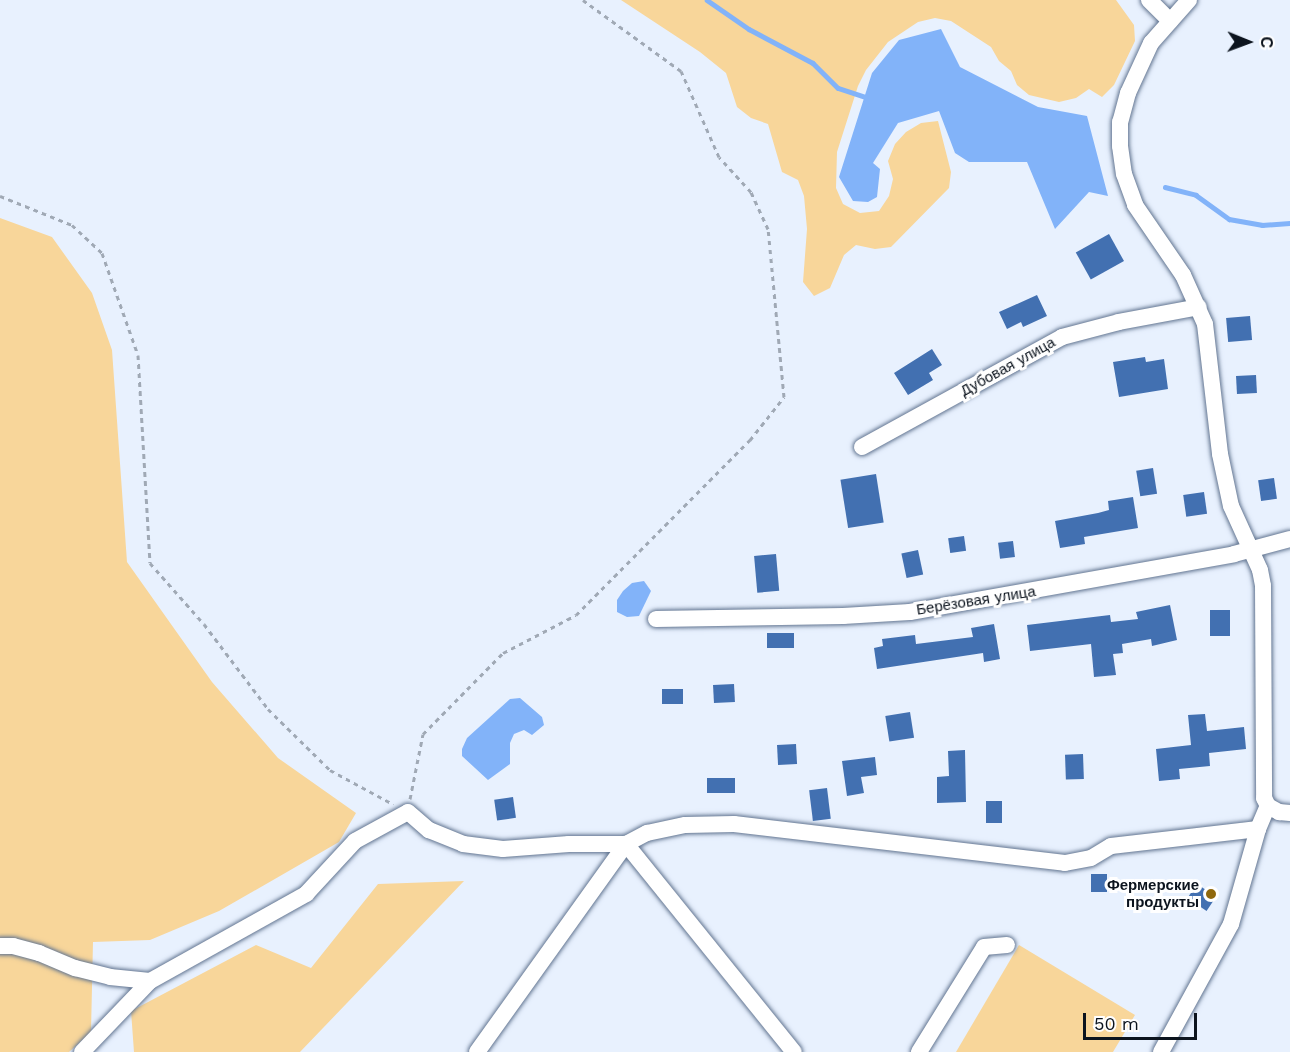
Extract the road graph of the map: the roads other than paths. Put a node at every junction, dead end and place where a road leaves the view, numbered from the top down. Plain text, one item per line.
1 (1149, 0) edge
2 (1189, 0) edge
3 (1170, 21) junction
4 (1199, 307) junction
5 (862, 447) dead end
6 (1290, 539) edge
7 (1251, 551) junction
8 (656, 619) dead end
9 (1268, 806) junction
10 (1290, 813) edge
11 (1258, 829) junction
12 (626, 844) junction
13 (1007, 945) dead end
14 (0, 946) edge
15 (150, 981) junction
16 (82, 1052) edge
17 (477, 1052) edge
18 (794, 1052) edge
19 (919, 1052) edge
20 (1161, 1052) edge

1 - 3 street
2 - 3 street
3 - 4 street
4 - 5 street, Дубовая улица
4 - 7 street
6 - 7 street, Берёзовая улица
7 - 8 street, Берёзовая улица
7 - 9 street
9 - 10 street
9 - 11 street
11 - 12 street
11 - 20 street
12 - 15 street
12 - 17 street
12 - 18 street
13 - 19 street
14 - 15 street
15 - 16 street

